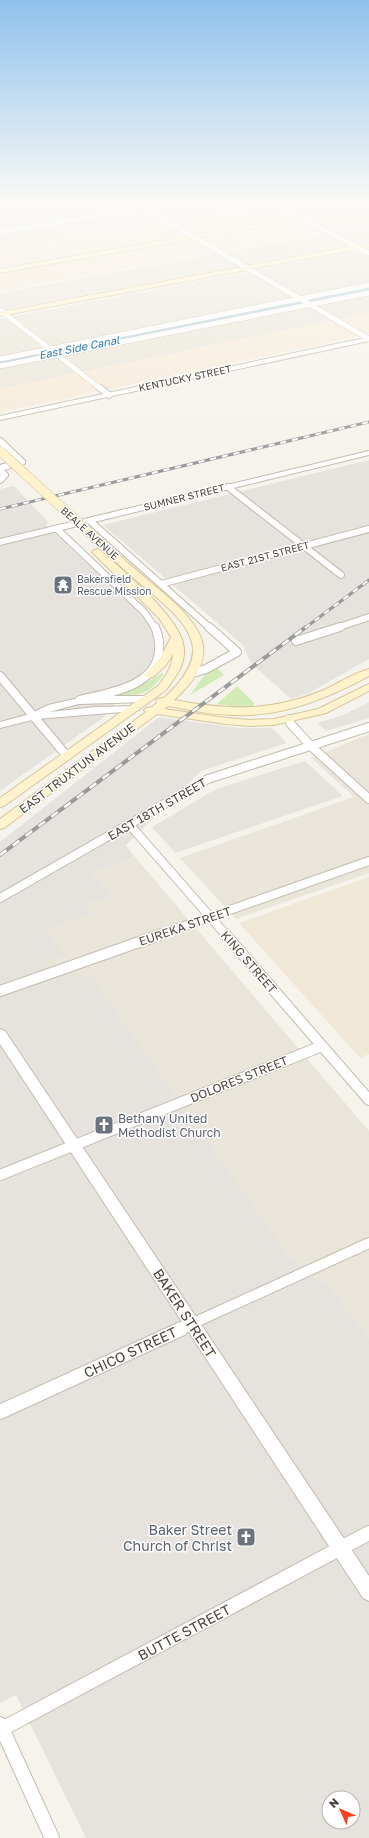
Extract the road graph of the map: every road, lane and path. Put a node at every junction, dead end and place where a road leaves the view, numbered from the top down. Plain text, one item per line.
1 (136, 288) edge
2 (280, 288) edge
3 (360, 288) edge
4 (369, 292) edge
5 (300, 299) junction
6 (309, 304) junction
7 (1, 312) edge
8 (369, 339) edge
9 (50, 349) junction
10 (58, 355) junction
11 (0, 359) edge
12 (0, 366) edge
13 (109, 394) junction
14 (0, 418) edge
15 (0, 441) edge
16 (0, 451) edge
17 (369, 452) edge
18 (0, 462) edge
19 (0, 469) edge
20 (0, 480) edge
21 (228, 487) junction
22 (90, 520) junction
23 (57, 529) junction
24 (369, 529) edge
25 (0, 542) edge
26 (304, 546) junction
27 (102, 550) junction
28 (341, 575) dead end
29 (161, 584) junction
30 (369, 617) edge
31 (177, 636) junction
32 (296, 641) dead end
33 (369, 672) edge
34 (193, 673) junction
35 (149, 675) junction
36 (0, 676) edge
37 (369, 687) edge
38 (330, 692) junction
39 (146, 699) junction
40 (79, 701) junction
41 (166, 702) junction
42 (135, 708) junction
43 (155, 711) junction
44 (34, 716) junction
45 (289, 719) junction
46 (0, 725) edge
47 (369, 728) edge
48 (312, 746) junction
49 (66, 755) junction
50 (45, 792) junction
51 (369, 799) edge
52 (0, 803) edge
53 (129, 824) junction
54 (0, 826) edge
55 (369, 860) edge
56 (0, 898) edge
57 (210, 917) junction
58 (0, 991) edge
59 (0, 1034) edge
60 (322, 1046) junction
61 (369, 1100) edge
62 (74, 1145) junction
63 (0, 1175) edge
64 (369, 1243) edge
65 (192, 1324) junction
66 (0, 1412) edge
67 (369, 1533) edge
68 (340, 1548) junction
69 (369, 1592) edge
70 (1, 1728) edge
71 (52, 1838) edge

1 - 7 main road
2 - 5 street
3 - 5 street
4 - 6 street
5 - 6 street
5 - 9 street
6 - 8 street
6 - 10 street
7 - 9 street
8 - 13 street, KENTUCKY STREET
9 - 10 street
9 - 11 street
10 - 12 street
10 - 13 street
13 - 14 street, KENTUCKY STREET
15 - 19 street
16 - 27 main road, BEALE AVENUE, bridge
17 - 21 street, SUMNER STREET
18 - 27 main road, BEALE AVENUE
19 - 20 street
21 - 22 street, SUMNER STREET
21 - 26 street
22 - 23 street, SUMNER STREET
22 - 29 street
23 - 25 street, SUMNER STREET
23 - 35 street, BEALE AVENUE
24 - 26 street, EAST 21ST STREET
26 - 28 street
26 - 29 street, EAST 21ST STREET
27 - 31 main road, BEALE AVENUE
27 - 34 main road, BEALE AVENUE
29 - 34 street
30 - 32 street
31 - 35 main road
31 - 39 main road, BEALE AVENUE
33 - 38 main road
34 - 41 main road, BEALE AVENUE
35 - 40 street
36 - 44 street
37 - 45 main road, EAST TRUXTUN AVENUE
38 - 41 main road
38 - 45 main road
39 - 40 street
39 - 41 main road
39 - 42 main road, BEALE AVENUE
40 - 44 street
41 - 43 main road, BEALE AVENUE
42 - 43 main road, EAST TRUXTUN AVENUE
42 - 44 street
42 - 49 main road, EAST TRUXTUN AVENUE
43 - 45 main road, EAST TRUXTUN AVENUE
43 - 50 main road, EAST TRUXTUN AVENUE
44 - 46 street
44 - 49 street
45 - 48 street
47 - 48 street, EAST 18TH STREET
48 - 51 street
48 - 53 street, EAST 18TH STREET
49 - 50 main road
49 - 52 main road, EAST TRUXTUN AVENUE
50 - 54 main road, EAST TRUXTUN AVENUE
53 - 56 street, EAST 18TH STREET
53 - 57 street, KING STREET
55 - 57 street, EUREKA STREET
57 - 58 street, EUREKA STREET
57 - 60 street, KING STREET
59 - 62 street, BAKER STREET
60 - 61 street, KING STREET
60 - 62 street, DOLORES STREET
62 - 63 street, DOLORES STREET
62 - 65 street, BAKER STREET
64 - 65 street, CHICO STREET
65 - 66 street, CHICO STREET
65 - 68 street, BAKER STREET
67 - 68 street, BUTTE STREET
68 - 69 street, BAKER STREET
68 - 70 street, BUTTE STREET
70 - 71 street

